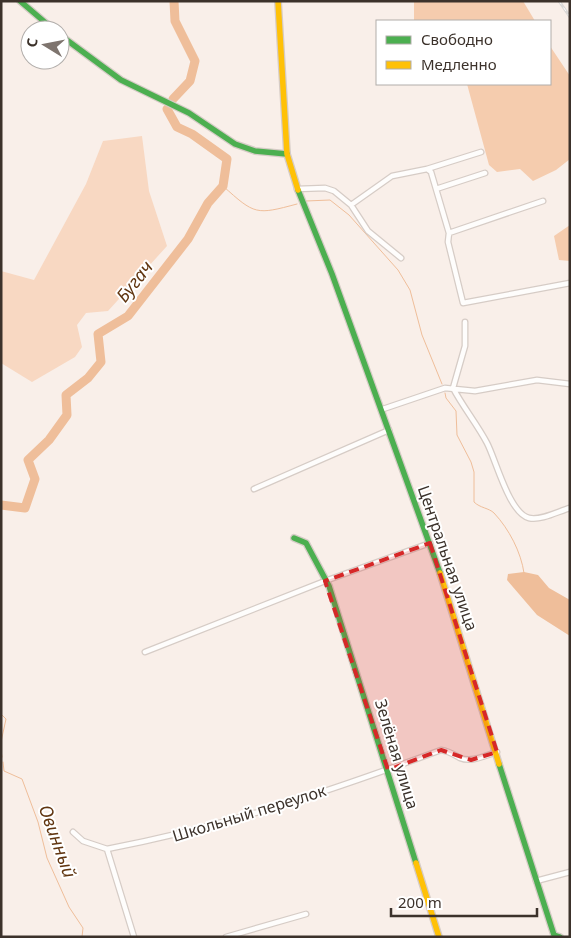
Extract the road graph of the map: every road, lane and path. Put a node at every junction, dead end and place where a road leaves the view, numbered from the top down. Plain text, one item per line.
1 (20, 1) edge
2 (278, 1) edge
3 (42, 20) edge
4 (70, 42) edge
5 (481, 152) dead end
6 (287, 154) junction
7 (427, 169) junction
8 (485, 173) dead end
9 (297, 189) junction
10 (436, 189) junction
11 (543, 201) dead end
12 (351, 205) junction
13 (449, 233) junction
14 (400, 258) dead end
15 (570, 283) edge
16 (465, 322) dead end
17 (570, 384) edge
18 (453, 388) junction
19 (383, 409) junction
20 (389, 430) junction
21 (254, 489) dead end
22 (570, 508) edge
23 (294, 538) dead end
24 (430, 543) junction
25 (325, 581) junction
26 (145, 652) dead end
27 (497, 752) junction
28 (388, 770) junction
29 (72, 832) dead end
30 (108, 849) junction
31 (570, 872) edge
32 (536, 881) junction
33 (306, 914) dead end
34 (555, 936) edge
35 (134, 937) edge
36 (226, 937) edge
37 (439, 937) edge

1 - 3 street
2 - 6 street, Центральная улица
4 - 6 street
5 - 7 street
6 - 9 street, Центральная улица
7 - 10 street
7 - 12 street
8 - 10 street
9 - 12 street
9 - 19 street, Центральная улица
10 - 13 street
11 - 13 street
12 - 14 street
13 - 15 street
16 - 18 street
17 - 18 street
18 - 19 street
18 - 22 street
19 - 20 street, Центральная улица
20 - 21 street
20 - 24 street, Центральная улица
23 - 25 street, Зелёная улица
24 - 25 street
24 - 27 street, Центральная улица
25 - 26 street
25 - 28 street, Зелёная улица
27 - 28 street, Школьный переулок
27 - 32 street, Центральная улица
28 - 30 street, Школьный переулок
28 - 37 street, Зелёная улица
29 - 30 street
30 - 35 street
31 - 32 street
32 - 34 street, Центральная улица
33 - 36 street

